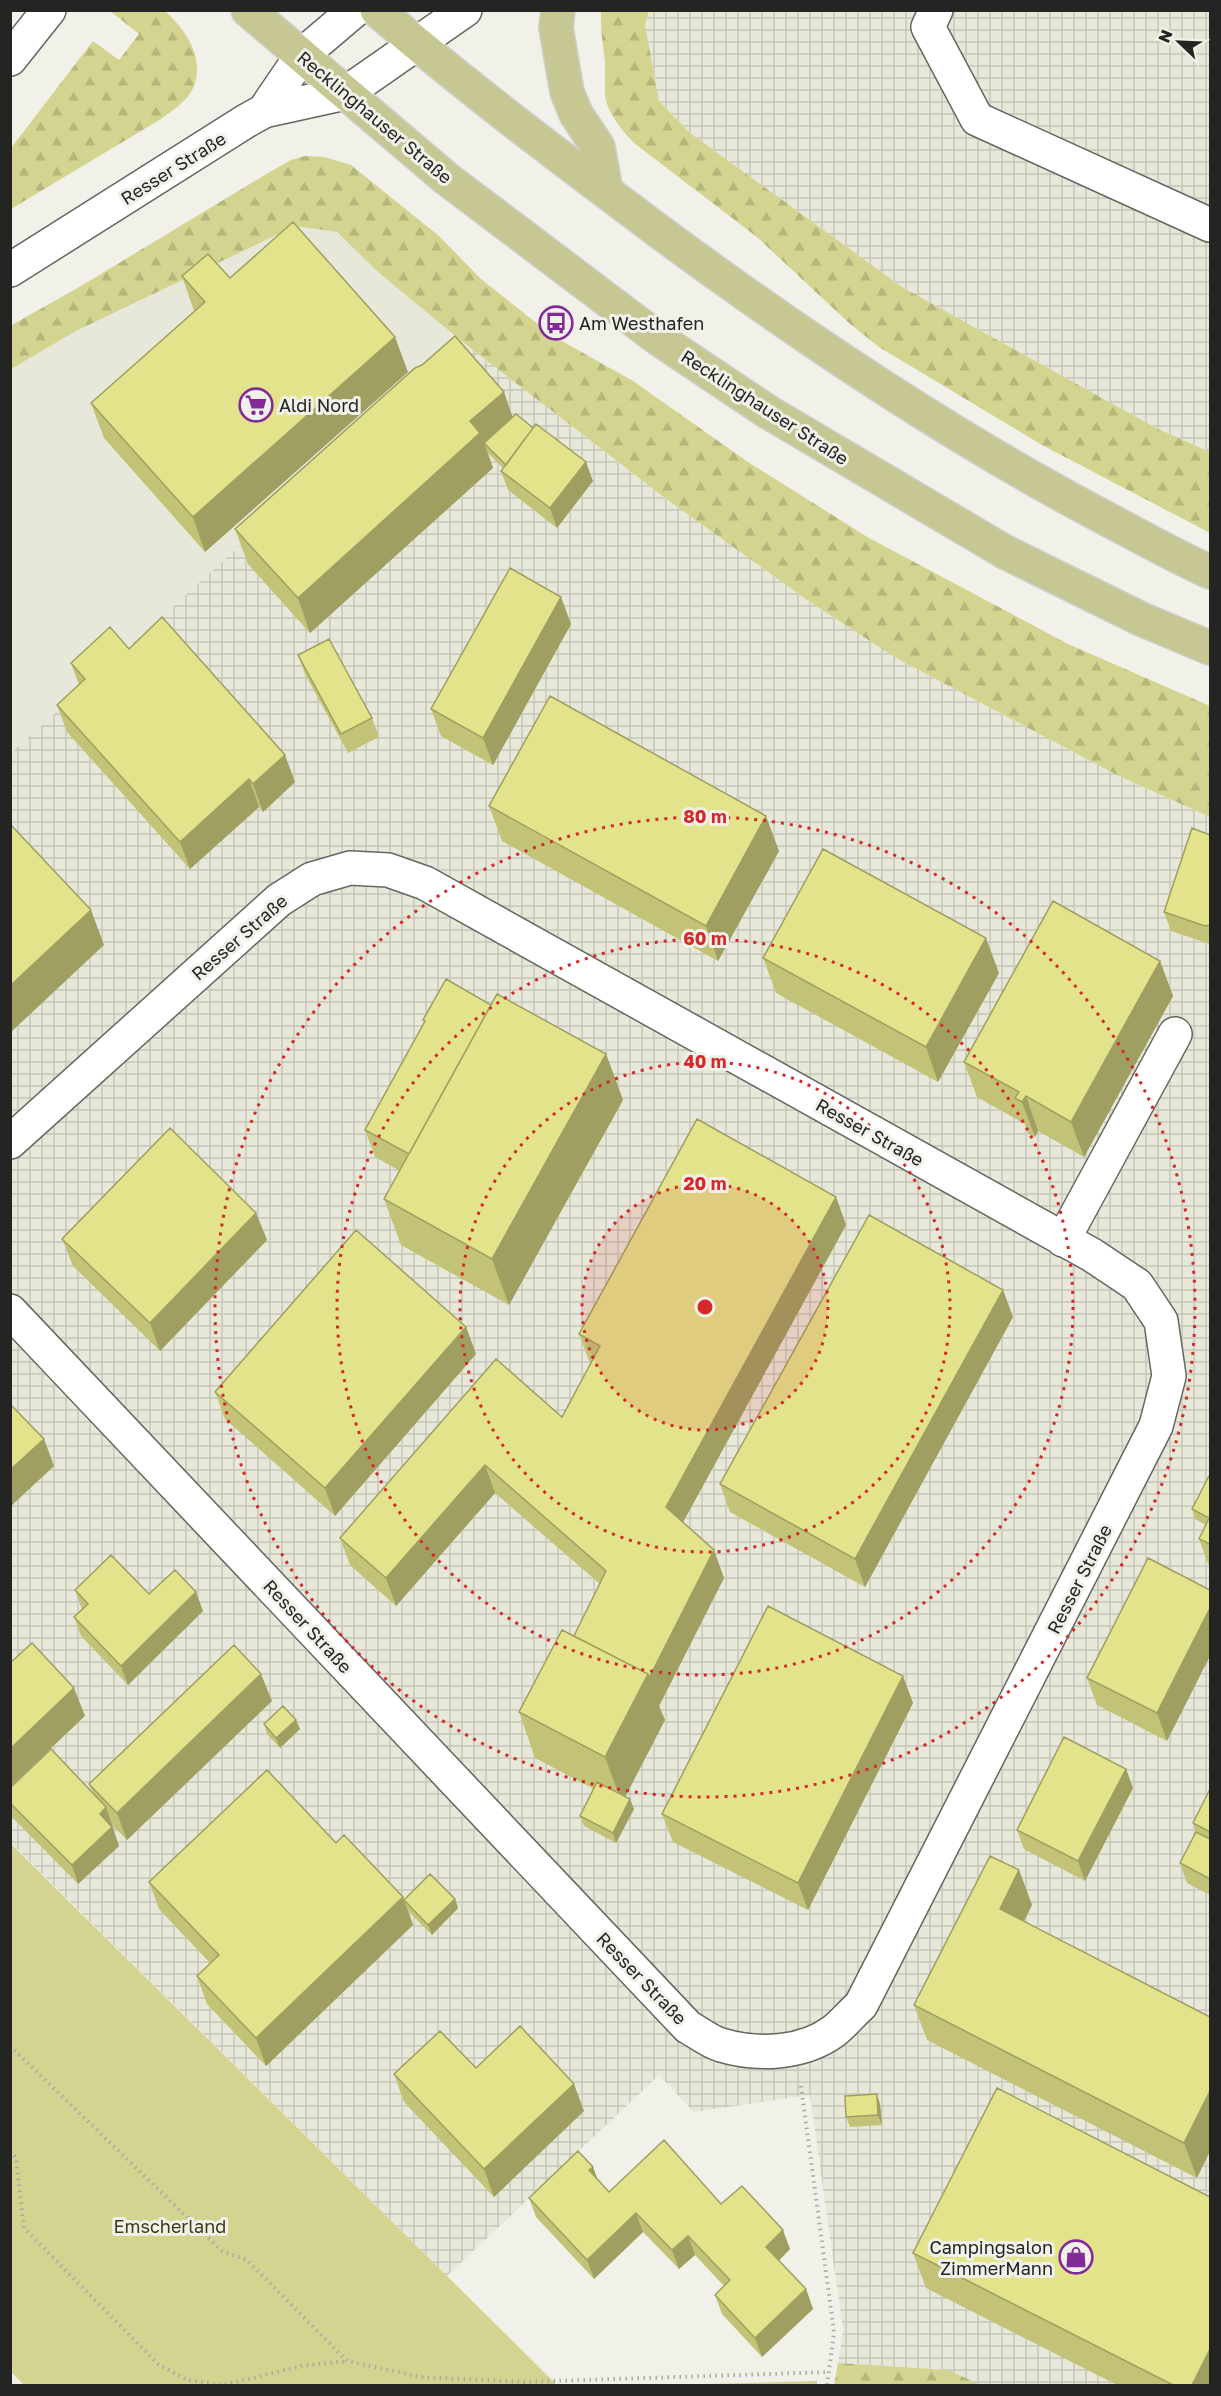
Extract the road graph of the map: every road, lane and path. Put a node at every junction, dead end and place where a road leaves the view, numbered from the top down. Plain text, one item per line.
1 (50, 10) edge
2 (248, 10) edge
3 (355, 10) edge
4 (376, 10) edge
5 (465, 10) edge
6 (558, 10) edge
7 (936, 10) edge
8 (417, 45) junction
9 (302, 55) junction
10 (10, 59) edge
11 (346, 93) junction
12 (264, 111) junction
13 (606, 191) junction
14 (1210, 225) edge
15 (10, 270) edge
16 (1210, 572) edge
17 (1210, 648) edge
18 (1175, 1034) dead end
19 (10, 1142) edge
20 (1064, 1240) junction
21 (10, 1311) edge
22 (10, 2046) edge
23 (796, 2048) junction
24 (10, 2151) edge
25 (347, 2361) junction
26 (829, 2372) junction
27 (421, 2377) junction
28 (420, 2385) edge
29 (827, 2385) edge

1 - 10 street
2 - 9 main road, Recklinghauser Straße
3 - 9 street
4 - 8 main road
5 - 8 street
6 - 13 main road
7 - 14 street
8 - 11 street
8 - 13 main road
9 - 11 main road, Recklinghauser Straße
9 - 12 street
11 - 12 street, Resser Straße
11 - 17 main road, Recklinghauser Straße
12 - 15 street, Resser Straße
13 - 16 main road
18 - 20 street
19 - 20 street, Resser Straße
20 - 23 street, Resser Straße
21 - 23 street, Resser Straße
22 - 25 path
23 - 26 path
24 - 25 path
25 - 27 path
26 - 27 path
26 - 29 path
27 - 28 path

